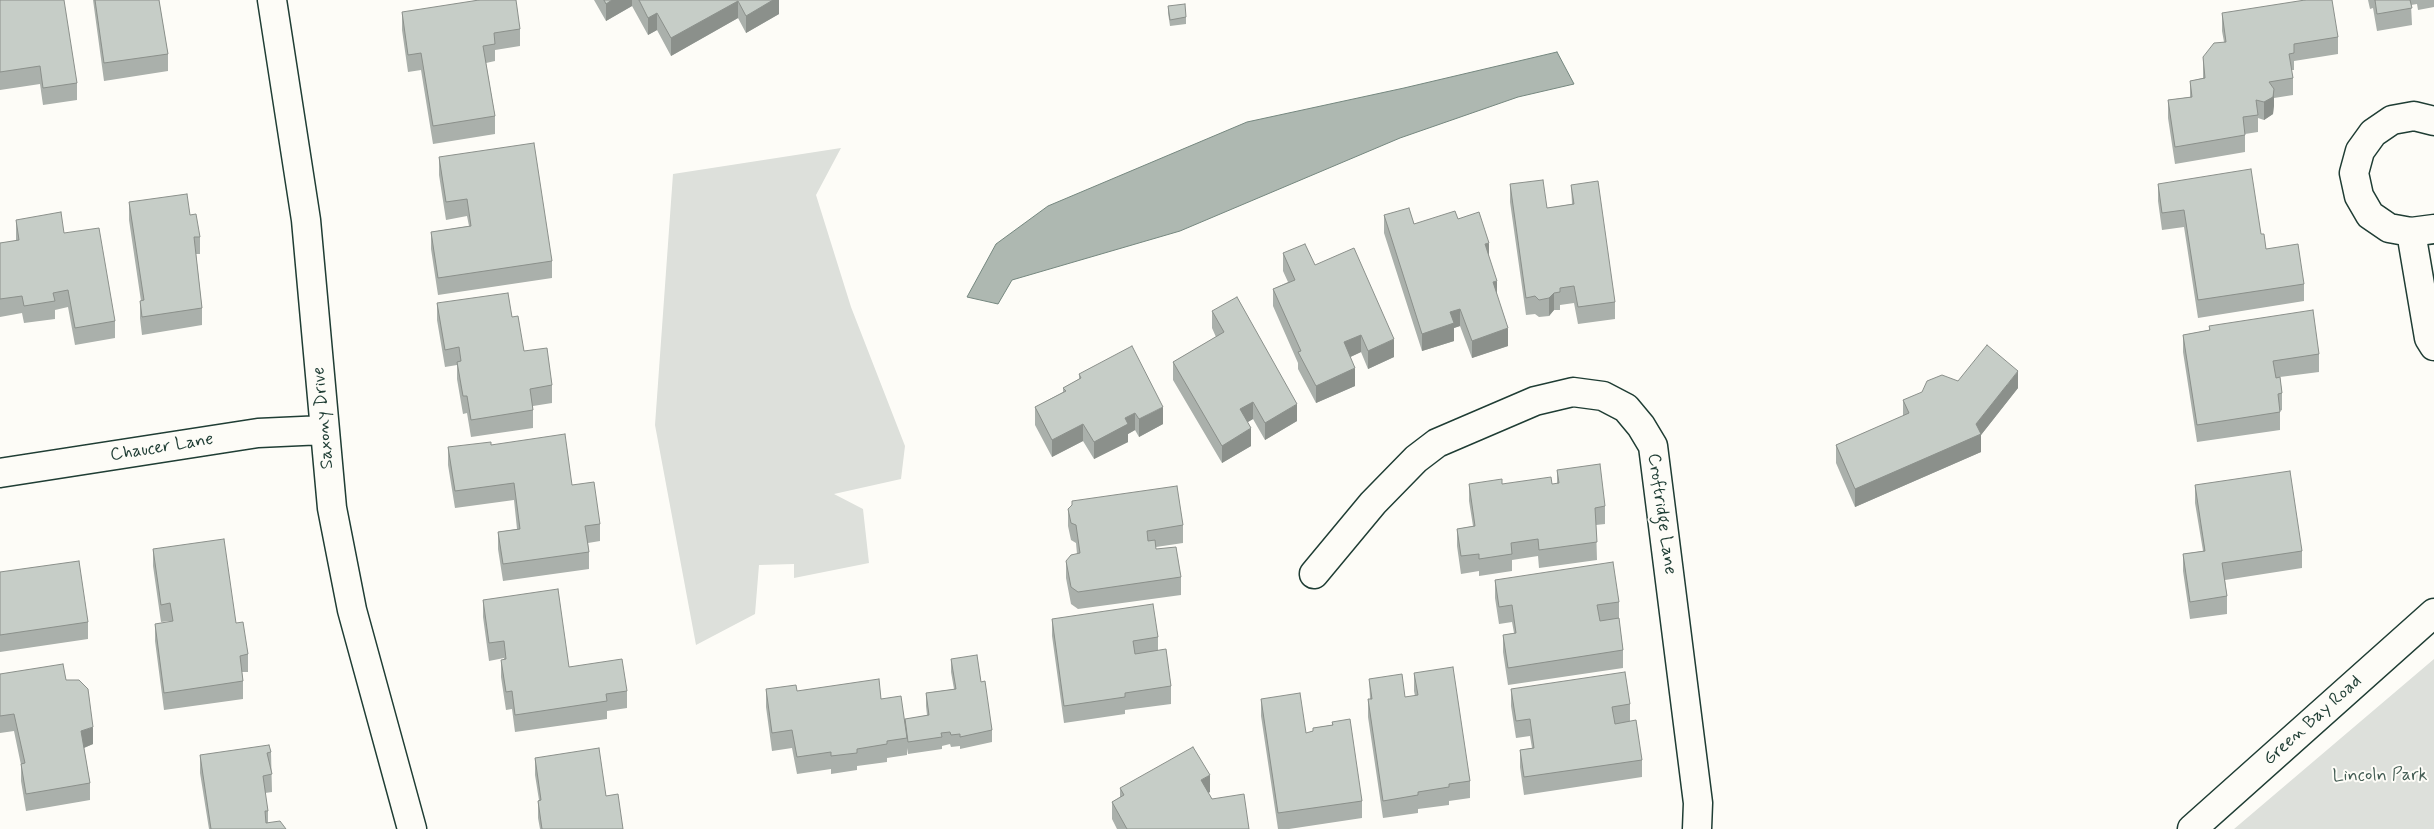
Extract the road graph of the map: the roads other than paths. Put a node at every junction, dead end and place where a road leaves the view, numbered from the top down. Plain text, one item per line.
1 (272, 0) edge
2 (2434, 121) edge
3 (2422, 230) edge
4 (2434, 346) edge
5 (324, 430) junction
6 (0, 473) edge
7 (1314, 574) dead end
8 (2434, 613) edge
9 (412, 829) edge
10 (1697, 829) edge
11 (2192, 829) edge

1 - 5 street, Saxony Drive
2 - 3 street
3 - 4 street
5 - 6 street, Chaucer Lane
5 - 9 street, Saxony Drive
7 - 10 street, Croftridge Lane
8 - 11 street, Green Bay Road

